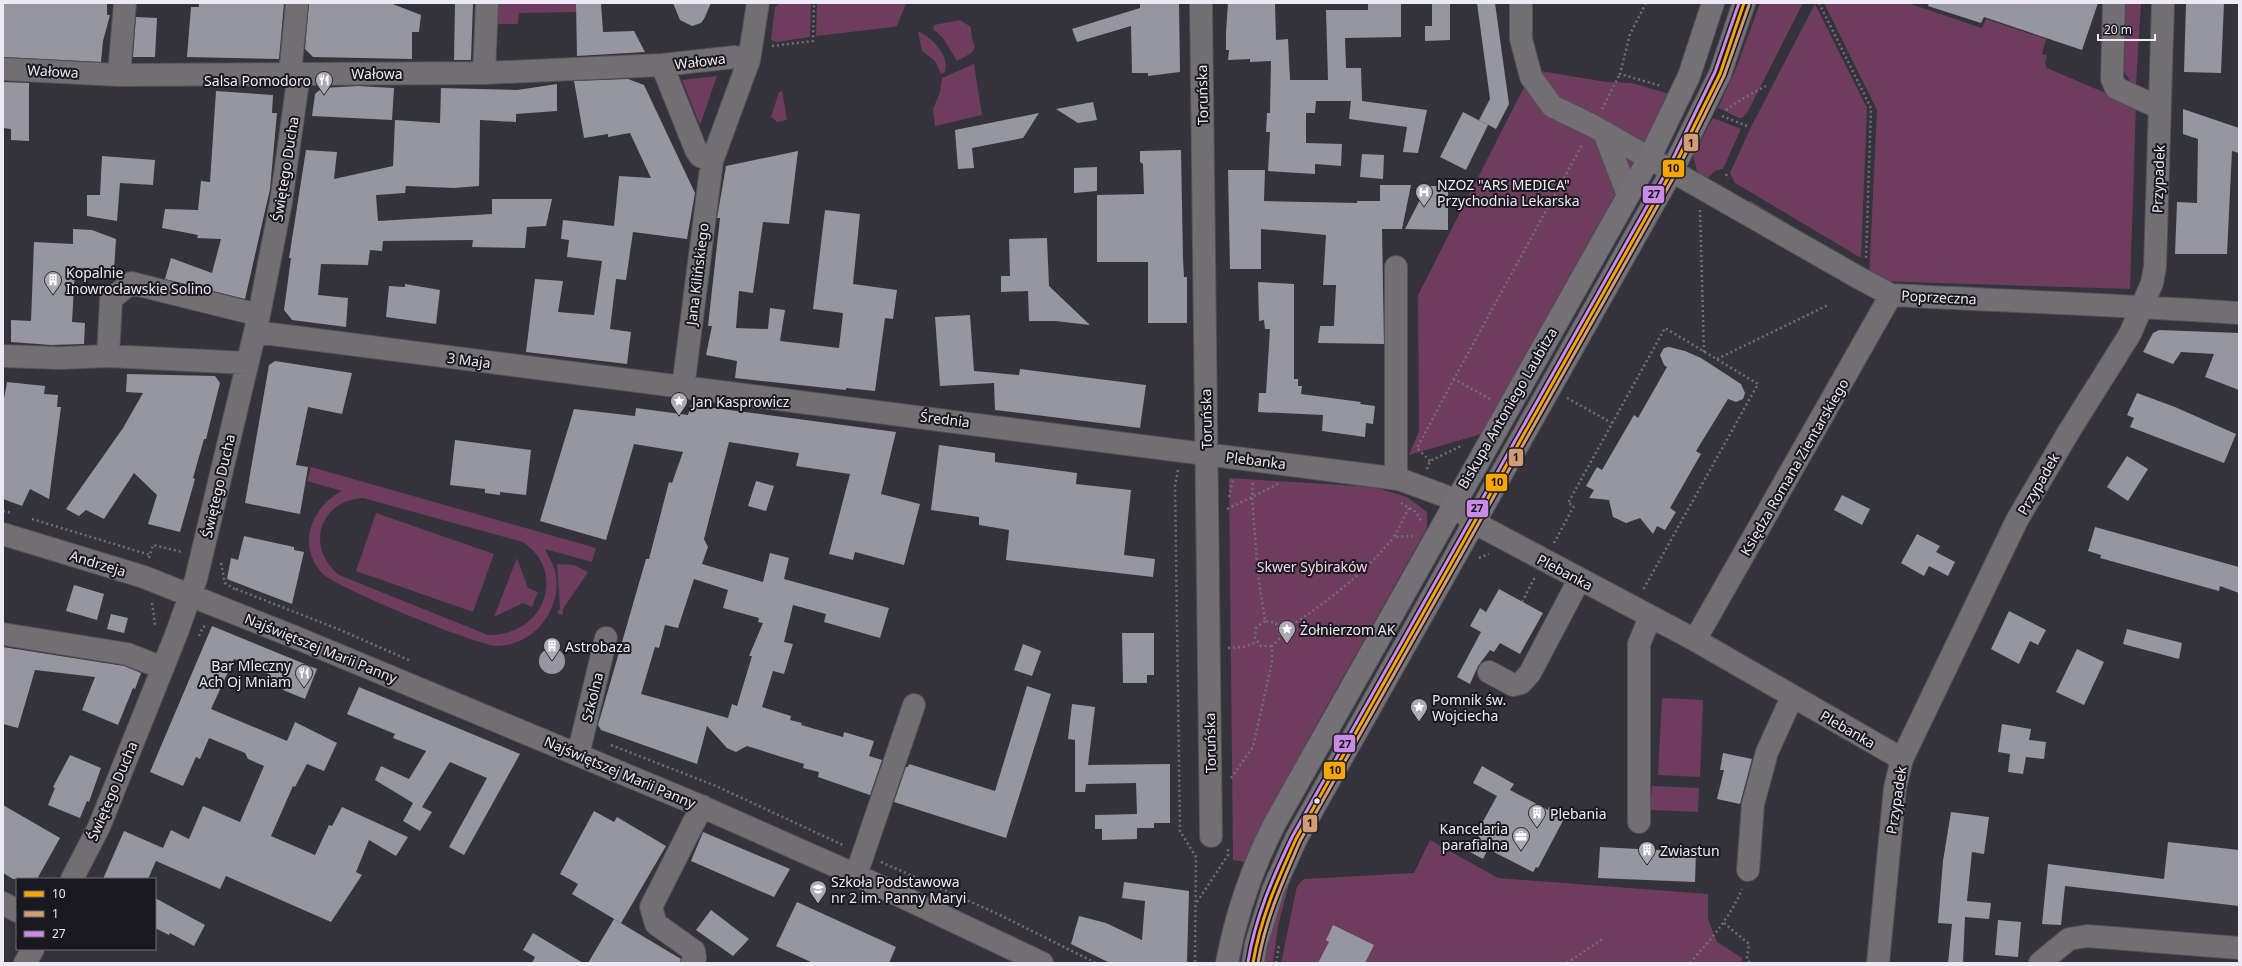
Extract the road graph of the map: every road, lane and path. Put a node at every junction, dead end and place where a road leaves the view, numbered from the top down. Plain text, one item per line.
1 (125, 3) edge
2 (297, 3) edge
3 (487, 3) edge
4 (758, 3) edge
5 (814, 3) edge
6 (1201, 3) edge
7 (1521, 3) edge
8 (1646, 3) edge
9 (1713, 3) edge
10 (1744, 3) edge
11 (1819, 3) edge
12 (2114, 3) edge
13 (2163, 3) edge
14 (757, 53) junction
15 (662, 65) junction
16 (3, 69) edge
17 (484, 73) junction
18 (294, 74) junction
19 (1620, 74) junction
20 (119, 75) junction
21 (1766, 86) dead end
22 (1667, 88) dead end
23 (2160, 108) junction
24 (1719, 116) dead end
25 (1599, 129) junction
26 (1650, 157) junction
27 (712, 161) junction
28 (1672, 171) junction
29 (1726, 174) dead end
30 (1731, 184) dead end
31 (1628, 195) junction
32 (1700, 218) dead end
33 (1866, 265) dead end
34 (1396, 268) dead end
35 (1892, 295) junction
36 (1828, 305) dead end
37 (2141, 306) junction
38 (2239, 313) edge
39 (257, 324) junction
40 (1704, 352) junction
41 (3, 356) edge
42 (108, 356) junction
43 (1716, 359) junction
44 (247, 363) junction
45 (1454, 379) junction
46 (683, 388) junction
47 (1549, 388) junction
48 (1507, 409) junction
49 (1612, 423) junction
50 (1465, 444) dead end
51 (1417, 448) junction
52 (1183, 450) junction
53 (1206, 453) junction
54 (1395, 456) junction
55 (1430, 461) junction
56 (1234, 473) dead end
57 (1253, 476) dead end
58 (1396, 479) junction
59 (1284, 482) dead end
60 (1419, 486) junction
61 (1252, 497) junction
62 (1398, 502) dead end
63 (1453, 503) junction
64 (3, 511) edge
65 (18, 515) dead end
66 (25, 517) dead end
67 (1473, 522) junction
68 (1422, 523) dead end
69 (3, 534) edge
70 (1394, 537) dead end
71 (150, 555) dead end
72 (1544, 561) junction
73 (1579, 580) junction
74 (192, 595) junction
75 (1522, 602) dead end
76 (1642, 613) junction
77 (1265, 621) junction
78 (1280, 633) junction
79 (3, 634) edge
80 (606, 638) dead end
81 (1695, 640) junction
82 (1257, 642) junction
83 (1272, 646) junction
84 (1226, 648) dead end
85 (163, 668) junction
86 (1489, 672) dead end
87 (1792, 697) junction
88 (914, 705) dead end
89 (578, 755) junction
90 (1902, 760) junction
91 (1229, 781) dead end
92 (702, 806) junction
93 (1639, 822) dead end
94 (1211, 836) dead end
95 (1748, 870) joint
96 (856, 875) junction
97 (73, 878) edge
98 (917, 878) dead end
99 (3, 903) edge
100 (16, 910) edge
101 (1724, 923) junction
102 (1604, 938) dead end
103 (2239, 948) edge
104 (32, 950) edge
105 (24, 963) edge
106 (692, 963) edge
107 (1042, 963) edge
108 (1096, 963) edge
109 (1195, 963) edge
110 (1227, 963) edge
111 (1253, 963) edge
112 (1567, 963) edge
113 (1690, 963) edge
114 (1750, 963) edge
115 (1878, 963) edge
116 (2040, 963) edge

1 - 20 street
2 - 18 street, Świętego Ducha
3 - 17 street
4 - 14 street, Jana Kilińskiego
5 - 14 path
6 - 53 street, Toruńska
7 - 25 street, Poprzeczna
8 - 19 path
9 - 26 main road, Biskupa Antoniego Laubitza
10 - 28 main road, Biskupa Antoniego Laubitza
11 - 33 path
12 - 23 street
13 - 23 street, Przypadek
14 - 15 street, Wałowa
14 - 27 street, Jana Kilińskiego
15 - 17 street, Wałowa
15 - 27 street
16 - 20 street, Wałowa
17 - 18 street, Wałowa
18 - 20 street, Wałowa
18 - 39 street, Świętego Ducha
19 - 22 path
19 - 25 path
21 - 24 path
23 - 37 street, Przypadek
25 - 26 street, Poprzeczna
25 - 31 street
25 - 45 path
26 - 28 street, Poprzeczna
26 - 31 main road, Biskupa Antoniego Laubitza
27 - 46 street, Jana Kilińskiego
28 - 35 street, Poprzeczna
28 - 47 main road, Biskupa Antoniego Laubitza
29 - 30 path
31 - 48 main road, Biskupa Antoniego Laubitza
32 - 40 path
34 - 54 street
35 - 37 street, Poprzeczna
35 - 81 street, Księdza Romana Zientarskiego
36 - 43 path
37 - 38 street, Poprzeczna
37 - 90 street, Przypadek
39 - 42 street, 3 Maja
39 - 44 street, Świętego Ducha
39 - 46 street, 3 Maja
40 - 43 path
40 - 49 path
41 - 42 street
42 - 44 street
43 - 76 path
44 - 74 street, Świętego Ducha
45 - 48 path
45 - 51 path
46 - 52 street, Średnia
47 - 49 path
47 - 67 main road, Biskupa Antoniego Laubitza
48 - 63 main road, Biskupa Antoniego Laubitza
49 - 72 path
50 - 55 path
51 - 54 path
51 - 55 path
52 - 53 street, Średnia
52 - 109 path
53 - 58 street, Plebanka
53 - 94 street, Toruńska
54 - 58 street
55 - 60 path
56 - 61 path
57 - 61 path
58 - 60 street, Plebanka
59 - 61 path
60 - 63 street, Plebanka
61 - 77 path
62 - 68 path
63 - 67 street, Plebanka
63 - 110 main road, Biskupa Antoniego Laubitza
64 - 65 path
66 - 71 path
67 - 72 street, Plebanka
67 - 111 main road, Biskupa Antoniego Laubitza
69 - 74 street, Andrzeja
70 - 78 path
72 - 73 street, Plebanka
72 - 75 path
73 - 76 street, Plebanka
73 - 86 street
74 - 85 street, Świętego Ducha
74 - 89 street, Najświętszej Marii Panny
76 - 81 street, Plebanka
76 - 93 street
77 - 78 path
77 - 82 path
78 - 83 path
79 - 85 street
80 - 89 street, Szkolna
81 - 87 street, Plebanka
82 - 83 path
82 - 84 path
83 - 91 path
85 - 97 street, Świętego Ducha
87 - 90 street, Plebanka
87 - 95 street
88 - 96 street
89 - 92 street, Najświętszej Marii Panny
90 - 115 street, Przypadek
92 - 96 street, Najświętszej Marii Panny
92 - 106 street
95 - 101 path
96 - 107 street, Najświętszej Marii Panny
98 - 108 path
99 - 100 street
101 - 113 path
101 - 114 path
102 - 112 path
103 - 116 street
104 - 105 street

